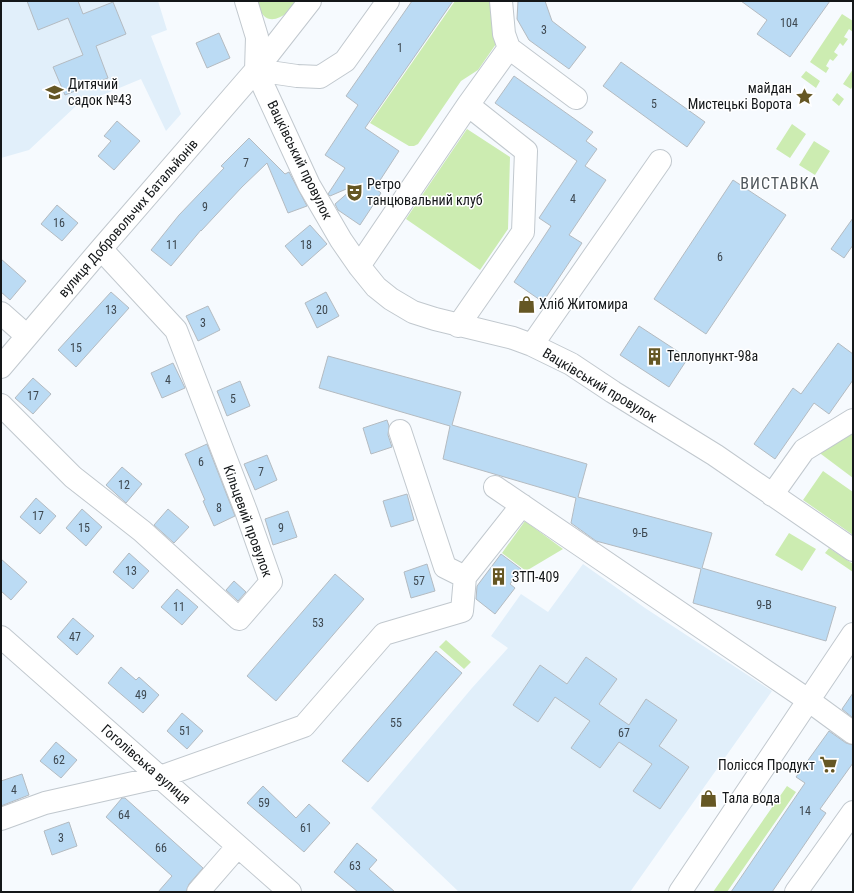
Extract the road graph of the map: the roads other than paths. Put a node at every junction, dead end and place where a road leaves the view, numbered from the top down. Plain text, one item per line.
1 (246, 1) edge
2 (310, 1) edge
3 (388, 1) edge
4 (501, 1) edge
5 (509, 48) junction
6 (256, 70) junction
7 (576, 98) dead end
8 (468, 105) junction
9 (660, 161) dead end
10 (101, 249) junction
11 (359, 266) junction
12 (1, 313) edge
13 (458, 326) junction
14 (27, 336) junction
15 (532, 344) junction
16 (1, 367) edge
17 (1, 405) edge
18 (853, 420) edge
19 (400, 431) dead end
20 (495, 487) dead end
21 (772, 496) junction
22 (522, 505) junction
23 (853, 550) edge
24 (465, 577) junction
25 (853, 634) edge
26 (1, 637) edge
27 (808, 700) junction
28 (853, 733) edge
29 (160, 777) junction
30 (853, 812) edge
31 (1, 819) edge
32 (238, 846) junction
33 (198, 892) edge
34 (290, 892) edge
35 (680, 892) edge
36 (796, 892) edge

1 - 6 street, Вацківський провулок
2 - 6 street, вулиця Добровольчих Батальйонів
3 - 6 street
4 - 5 street
5 - 7 street
5 - 8 street
6 - 10 street, вулиця Добровольчих Батальйонів
6 - 11 street, Вацківський провулок
8 - 11 street
8 - 13 street
9 - 15 street
10 - 14 street, вулиця Добровольчих Батальйонів
10 - 17 street, Кільцевий провулок
11 - 13 street, Вацківський провулок
12 - 14 street
13 - 15 street, Вацківський провулок
14 - 16 street, вулиця Добровольчих Батальйонів
15 - 21 street, Вацківський провулок
18 - 21 street
19 - 24 street
20 - 22 street
21 - 23 street, Вацківський провулок
22 - 24 street
22 - 27 street
24 - 29 street
25 - 27 street
26 - 29 street, Гоголівська вулиця
27 - 28 street
27 - 35 street
29 - 31 street
29 - 32 street, Гоголівська вулиця
30 - 36 street
32 - 33 street
32 - 34 street, Гоголівська вулиця

